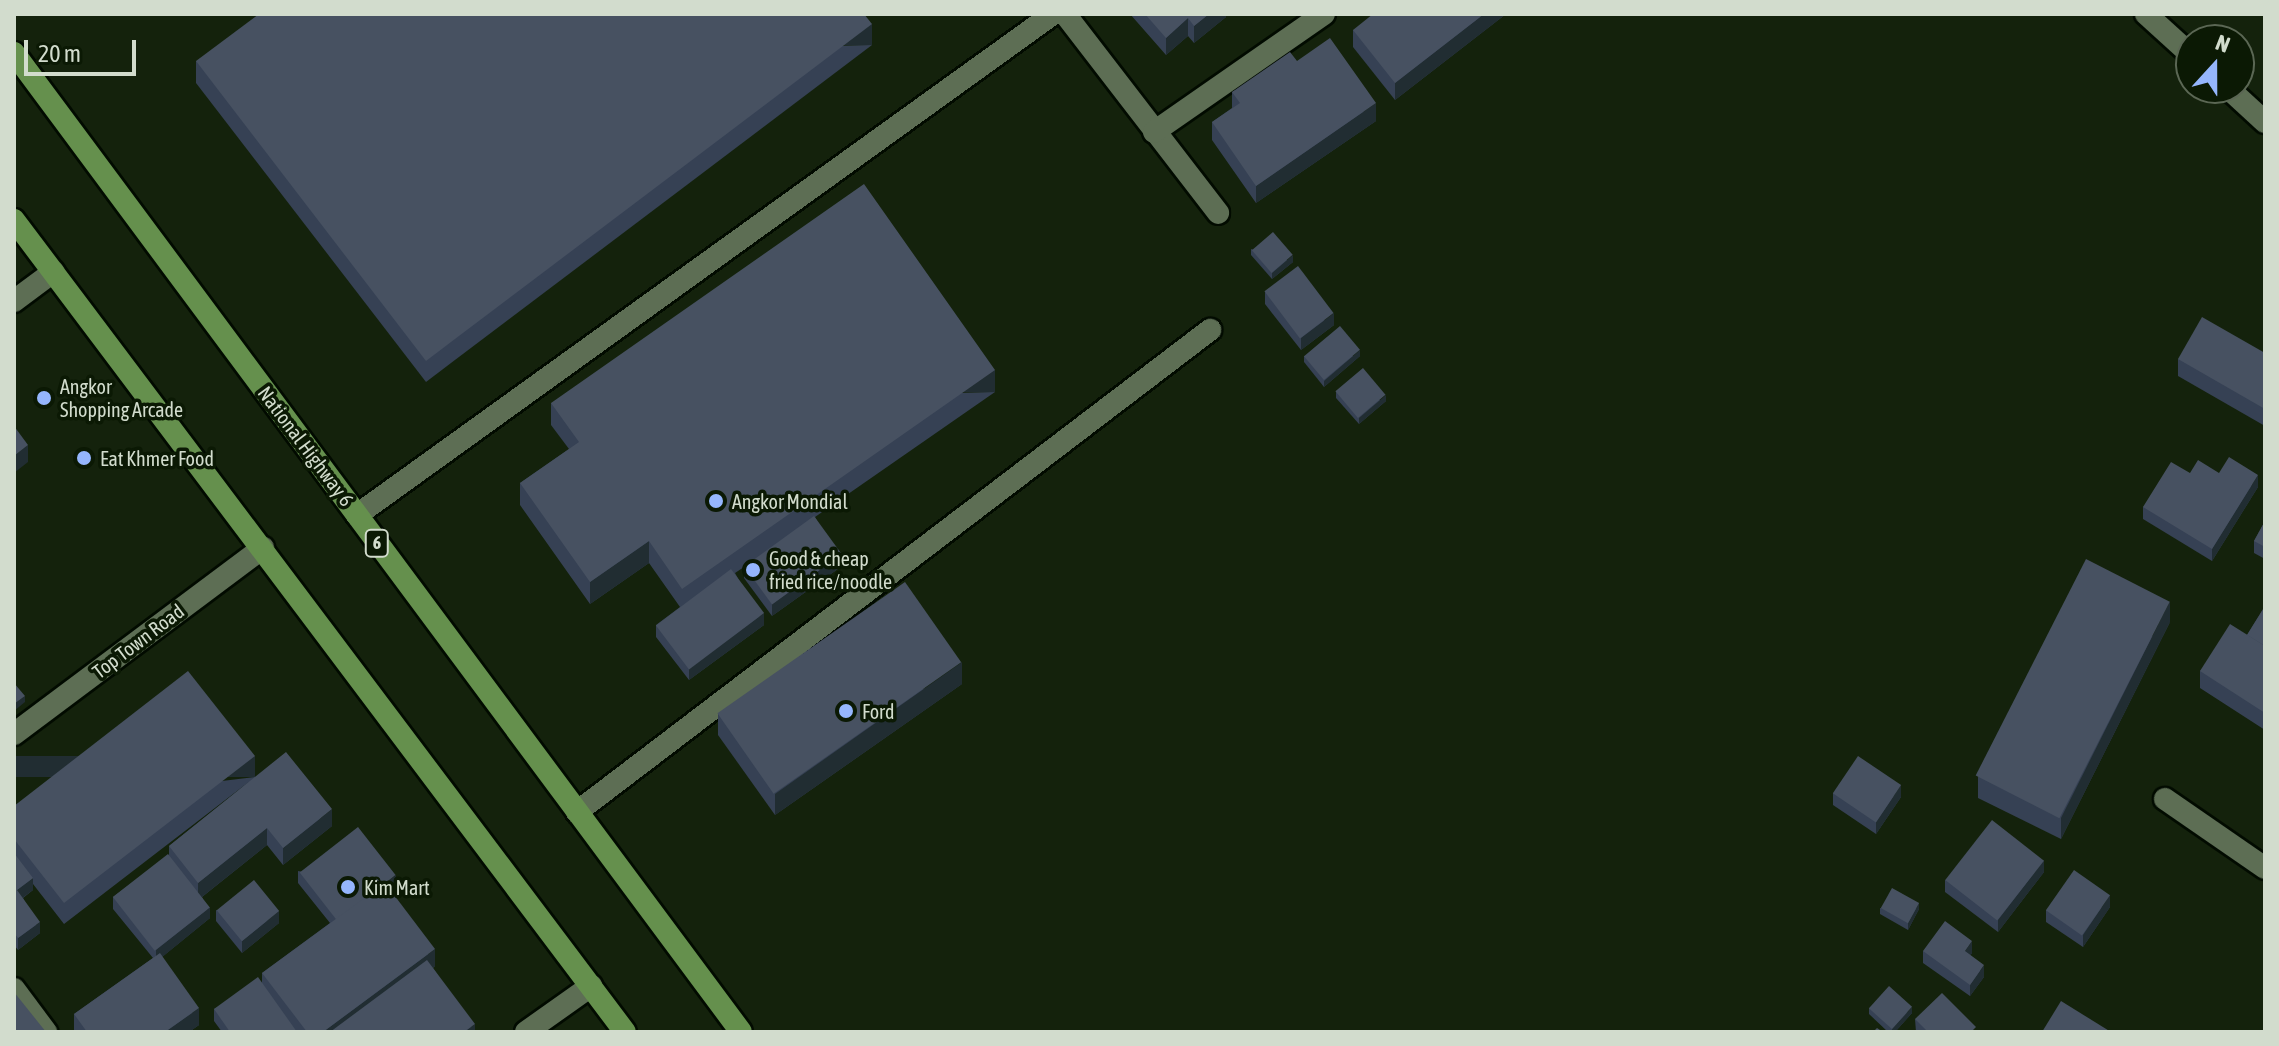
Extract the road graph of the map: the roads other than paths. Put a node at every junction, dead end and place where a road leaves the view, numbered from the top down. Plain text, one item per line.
1 (1053, 14) edge
2 (1065, 14) edge
3 (1324, 14) edge
4 (2146, 14) edge
5 (2175, 40) edge
6 (14, 53) edge
7 (2245, 104) edge
8 (2265, 122) edge
9 (1154, 132) junction
10 (1218, 213) dead end
11 (14, 220) edge
12 (53, 272) junction
13 (14, 301) edge
14 (1210, 330) dead end
15 (357, 515) junction
16 (263, 548) junction
17 (14, 734) edge
18 (2165, 799) dead end
19 (577, 812) junction
20 (2265, 868) edge
21 (591, 986) junction
22 (14, 989) edge
23 (46, 1032) edge
24 (526, 1032) edge
25 (625, 1032) edge
26 (741, 1032) edge

1 - 15 street
2 - 9 street
3 - 9 street
4 - 5 street
6 - 15 main road, National Highway 6 / 6
7 - 8 street
9 - 10 street
11 - 12 main road
12 - 13 street
12 - 16 main road
14 - 19 street
15 - 19 main road, National Highway 6 / 6
16 - 17 street, Top Town Road
16 - 21 main road
18 - 20 street
19 - 26 main road, National Highway 6 / 6
21 - 24 street
21 - 25 main road
22 - 23 street

